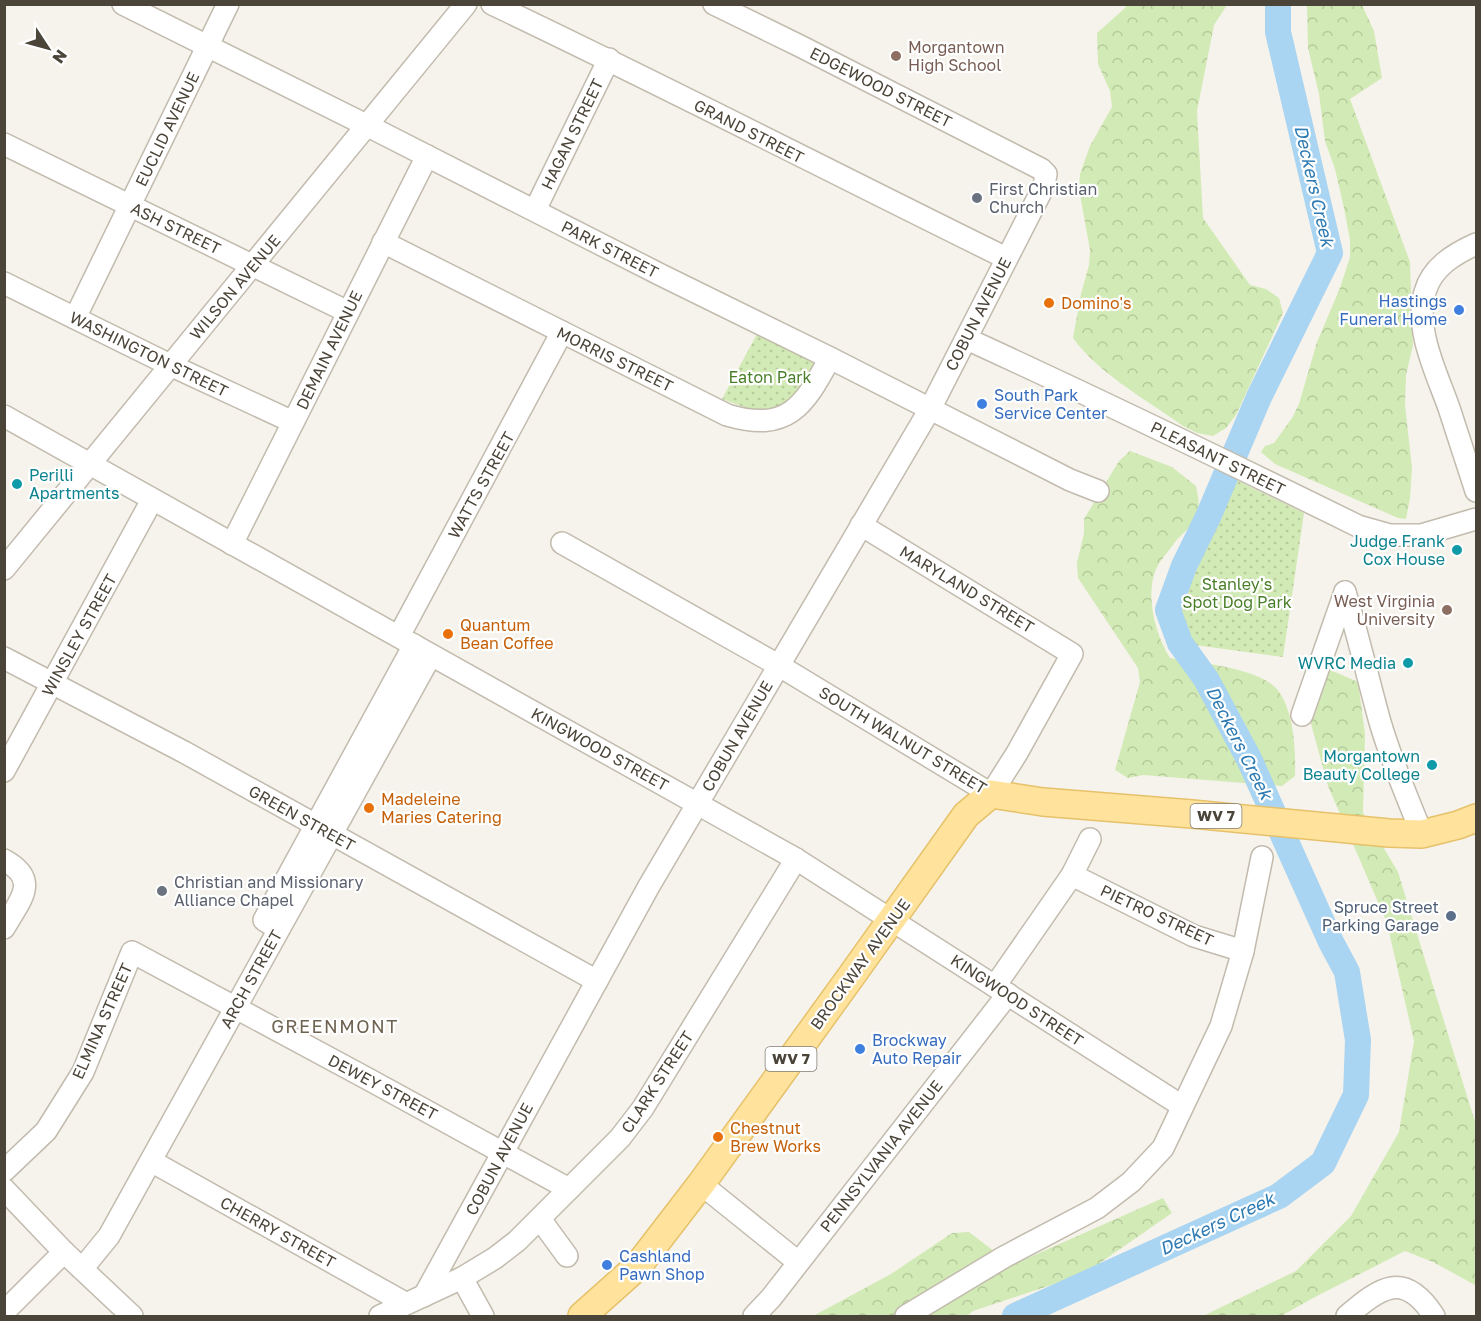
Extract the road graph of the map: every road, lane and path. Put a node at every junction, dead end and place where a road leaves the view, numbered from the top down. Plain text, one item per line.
1 (123, 4) edge
2 (228, 4) edge
3 (466, 4) edge
4 (492, 4) edge
5 (714, 4) edge
6 (206, 47) junction
7 (609, 59) junction
8 (368, 126) junction
9 (4, 144) edge
10 (427, 156) junction
11 (1046, 174) joint
12 (130, 205) junction
13 (535, 210) junction
14 (383, 242) junction
15 (1476, 244) edge
16 (1006, 258) junction
17 (254, 265) junction
18 (4, 283) edge
19 (348, 312) junction
20 (75, 318) junction
21 (562, 332) junction
22 (967, 339) junction
23 (830, 358) junction
24 (170, 365) junction
25 (930, 409) junction
26 (4, 416) edge
27 (293, 422) junction
28 (89, 464) junction
29 (1098, 491) dead end
30 (1476, 491) edge
31 (152, 500) junction
32 (1476, 519) edge
33 (861, 525) junction
34 (562, 543) dead end
35 (232, 544) junction
36 (4, 569) edge
37 (414, 645) junction
38 (1072, 654) joint
39 (4, 658) edge
40 (778, 664) junction
41 (52, 683) junction
42 (1302, 715) dead end
43 (4, 771) edge
44 (991, 794) junction
45 (698, 803) junction
46 (1476, 818) edge
47 (324, 830) junction
48 (1422, 834) junction
49 (1090, 839) dead end
50 (1262, 857) dead end
51 (796, 859) junction
52 (4, 860) edge
53 (1072, 875) junction
54 (893, 920) junction
55 (4, 928) edge
56 (1243, 951) junction
57 (132, 952) joint
58 (597, 981) junction
59 (1001, 990) junction
60 (236, 1008) junction
61 (1182, 1106) junction
62 (503, 1152) junction
63 (151, 1161) junction
64 (4, 1171) edge
65 (701, 1184) junction
66 (4, 1189) edge
67 (569, 1190) junction
68 (540, 1219) junction
69 (64, 1252) junction
70 (567, 1256) dead end
71 (798, 1262) junction
72 (82, 1269) junction
73 (462, 1278) junction
74 (415, 1300) junction
75 (4, 1312) edge
76 (132, 1317) edge
77 (380, 1317) edge
78 (483, 1317) edge
79 (582, 1317) edge
80 (754, 1317) edge
81 (906, 1317) edge
82 (1347, 1317) edge
83 (1434, 1317) edge

1 - 6 street, PARK STREET
2 - 6 street, EUCLID AVENUE
3 - 8 street, WILSON AVENUE
4 - 7 street, GRAND STREET
5 - 11 street, EDGEWOOD STREET
6 - 8 street, PARK STREET
6 - 12 street, EUCLID AVENUE
7 - 13 street, HAGAN STREET
7 - 16 street, GRAND STREET
8 - 10 street, PARK STREET
8 - 17 street, WILSON AVENUE
9 - 12 street, ASH STREET
10 - 13 street, PARK STREET
10 - 14 street, DEMAIN AVENUE
11 - 16 street, COBUN AVENUE
12 - 17 street, ASH STREET
12 - 20 street, EUCLID AVENUE
13 - 23 street, PARK STREET
14 - 19 street, DEMAIN AVENUE
14 - 21 street, MORRIS STREET
15 - 30 street
16 - 22 street, COBUN AVENUE
17 - 19 street, ASH STREET
17 - 24 street, WILSON AVENUE
18 - 20 street, WASHINGTON STREET
19 - 27 street, DEMAIN AVENUE
20 - 24 street, WASHINGTON STREET
21 - 23 street, MORRIS STREET
21 - 37 street, WATTS STREET
22 - 25 street, COBUN AVENUE
22 - 32 street, PLEASANT STREET
23 - 25 street, PARK STREET
24 - 27 street, WASHINGTON STREET
24 - 28 street, WILSON AVENUE
25 - 29 street, PARK STREET
25 - 33 street, COBUN AVENUE
26 - 28 street, KINGWOOD STREET
27 - 35 street, DEMAIN AVENUE
28 - 31 street, KINGWOOD STREET
28 - 36 street, WILSON AVENUE
31 - 35 street, KINGWOOD STREET
31 - 41 street, WINSLEY STREET
33 - 38 street, MARYLAND STREET
33 - 40 street, COBUN AVENUE
34 - 40 street, SOUTH WALNUT STREET
35 - 37 street, KINGWOOD STREET
37 - 45 street, KINGWOOD STREET
37 - 47 street, ARCH STREET
38 - 44 street, BROCKWAY AVENUE
39 - 41 street, GREEN STREET
40 - 44 street, SOUTH WALNUT STREET
40 - 45 street, COBUN AVENUE
41 - 43 street, WINSLEY STREET
41 - 47 street, GREEN STREET
42 - 48 street
44 - 48 main road, SOUTH WALNUT STREET / WV 7
44 - 54 main road, BROCKWAY AVENUE / WV 7
45 - 51 street, KINGWOOD STREET
45 - 58 street, COBUN AVENUE
46 - 48 main road, WV 7
47 - 58 street, GREEN STREET
47 - 60 street, ARCH STREET
49 - 53 street, PENNSYLVANIA AVENUE
50 - 56 street
51 - 54 street, KINGWOOD STREET
51 - 67 street, CLARK STREET
52 - 55 street
53 - 56 street, PIETRO STREET
53 - 59 street, PENNSYLVANIA AVENUE
54 - 59 street, KINGWOOD STREET
54 - 65 main road, BROCKWAY AVENUE / WV 7
56 - 61 street
57 - 60 street, DEWEY STREET
57 - 64 street, ELMINA STREET
58 - 62 street, COBUN AVENUE
59 - 61 street, KINGWOOD STREET
59 - 71 street, PENNSYLVANIA AVENUE
60 - 62 street, DEWEY STREET
60 - 63 street, ARCH STREET
61 - 81 street
62 - 67 street, DEWEY STREET
62 - 74 street, COBUN AVENUE
63 - 72 street, ARCH STREET
63 - 74 street, CHERRY STREET
65 - 71 street
65 - 79 main road, BROCKWAY AVENUE / WV 7
66 - 69 street
67 - 68 street, CLARK STREET
68 - 70 street
68 - 73 street, CLARK STREET
69 - 72 street
69 - 75 street
71 - 80 street, PENNSYLVANIA AVENUE
72 - 76 street
73 - 74 street, CLARK STREET
73 - 78 street
74 - 77 street, CLARK STREET
82 - 83 street

